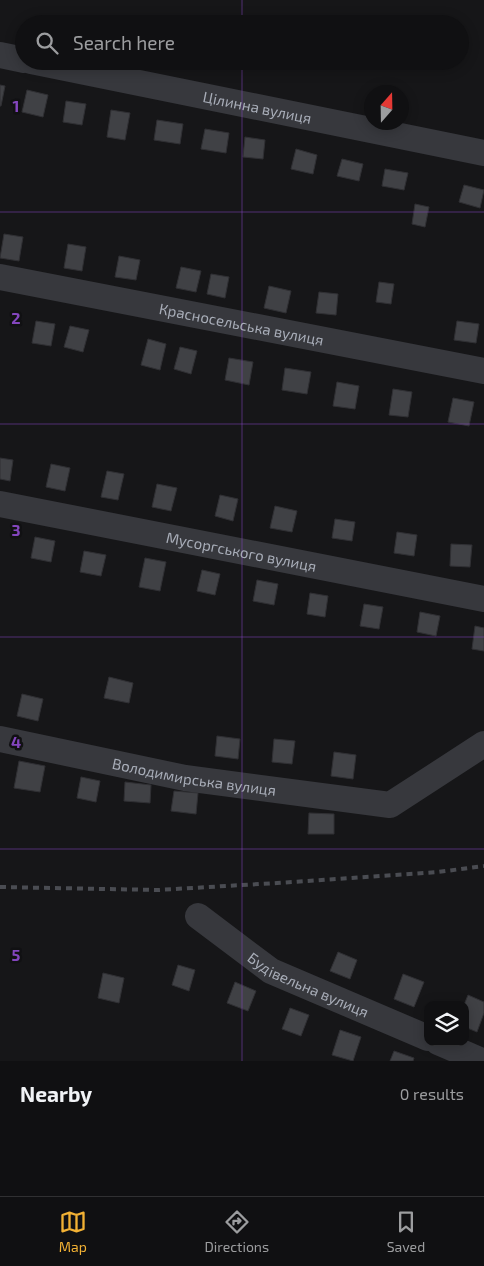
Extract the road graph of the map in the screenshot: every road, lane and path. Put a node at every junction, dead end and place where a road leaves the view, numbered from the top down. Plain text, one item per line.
1 (0, 55) edge
2 (15, 58) edge
3 (75, 70) edge
4 (484, 152) edge
5 (0, 277) edge
6 (484, 371) edge
7 (0, 504) edge
8 (484, 600) edge
9 (0, 739) edge
10 (484, 744) edge
11 (198, 916) dead end
12 (424, 1036) edge
13 (447, 1046) edge
14 (482, 1061) edge

1 - 2 street
3 - 4 street, Цілинна вулиця
5 - 6 street, Красносельська вулиця
7 - 8 street, Мусоргського вулиця
9 - 10 street, Володимирська вулиця
11 - 12 street, Будівельна вулиця
13 - 14 street

